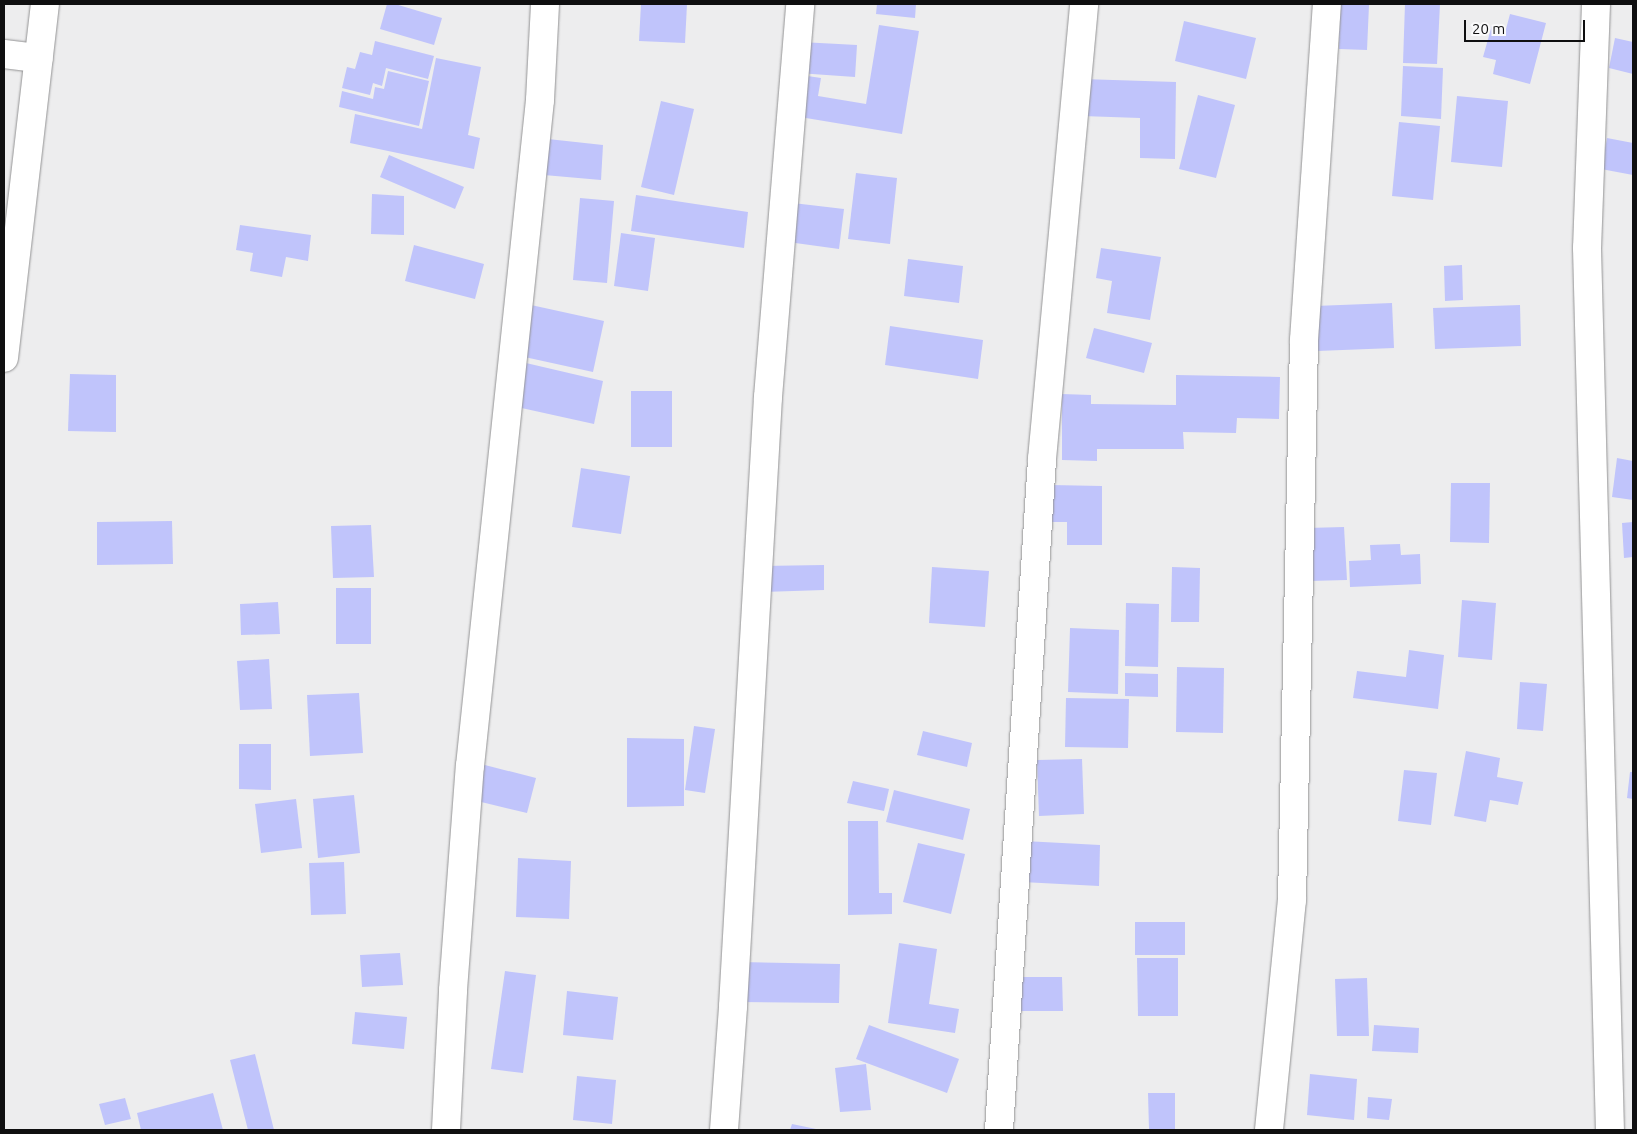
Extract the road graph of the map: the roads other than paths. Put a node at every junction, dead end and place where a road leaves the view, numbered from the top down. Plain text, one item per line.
1 (45, 4) edge
2 (545, 4) edge
3 (800, 4) edge
4 (1084, 4) edge
5 (1327, 4) edge
6 (1596, 4) edge
7 (4, 54) edge
8 (39, 58) junction
9 (6, 318) edge
10 (4, 358) edge
11 (446, 1130) edge
12 (724, 1130) edge
13 (999, 1130) edge
14 (1269, 1130) edge
15 (1610, 1130) edge

1 - 8 street
2 - 11 street
3 - 12 street
4 - 13 street
5 - 14 street
6 - 15 street
7 - 8 street
8 - 9 street
9 - 10 street

